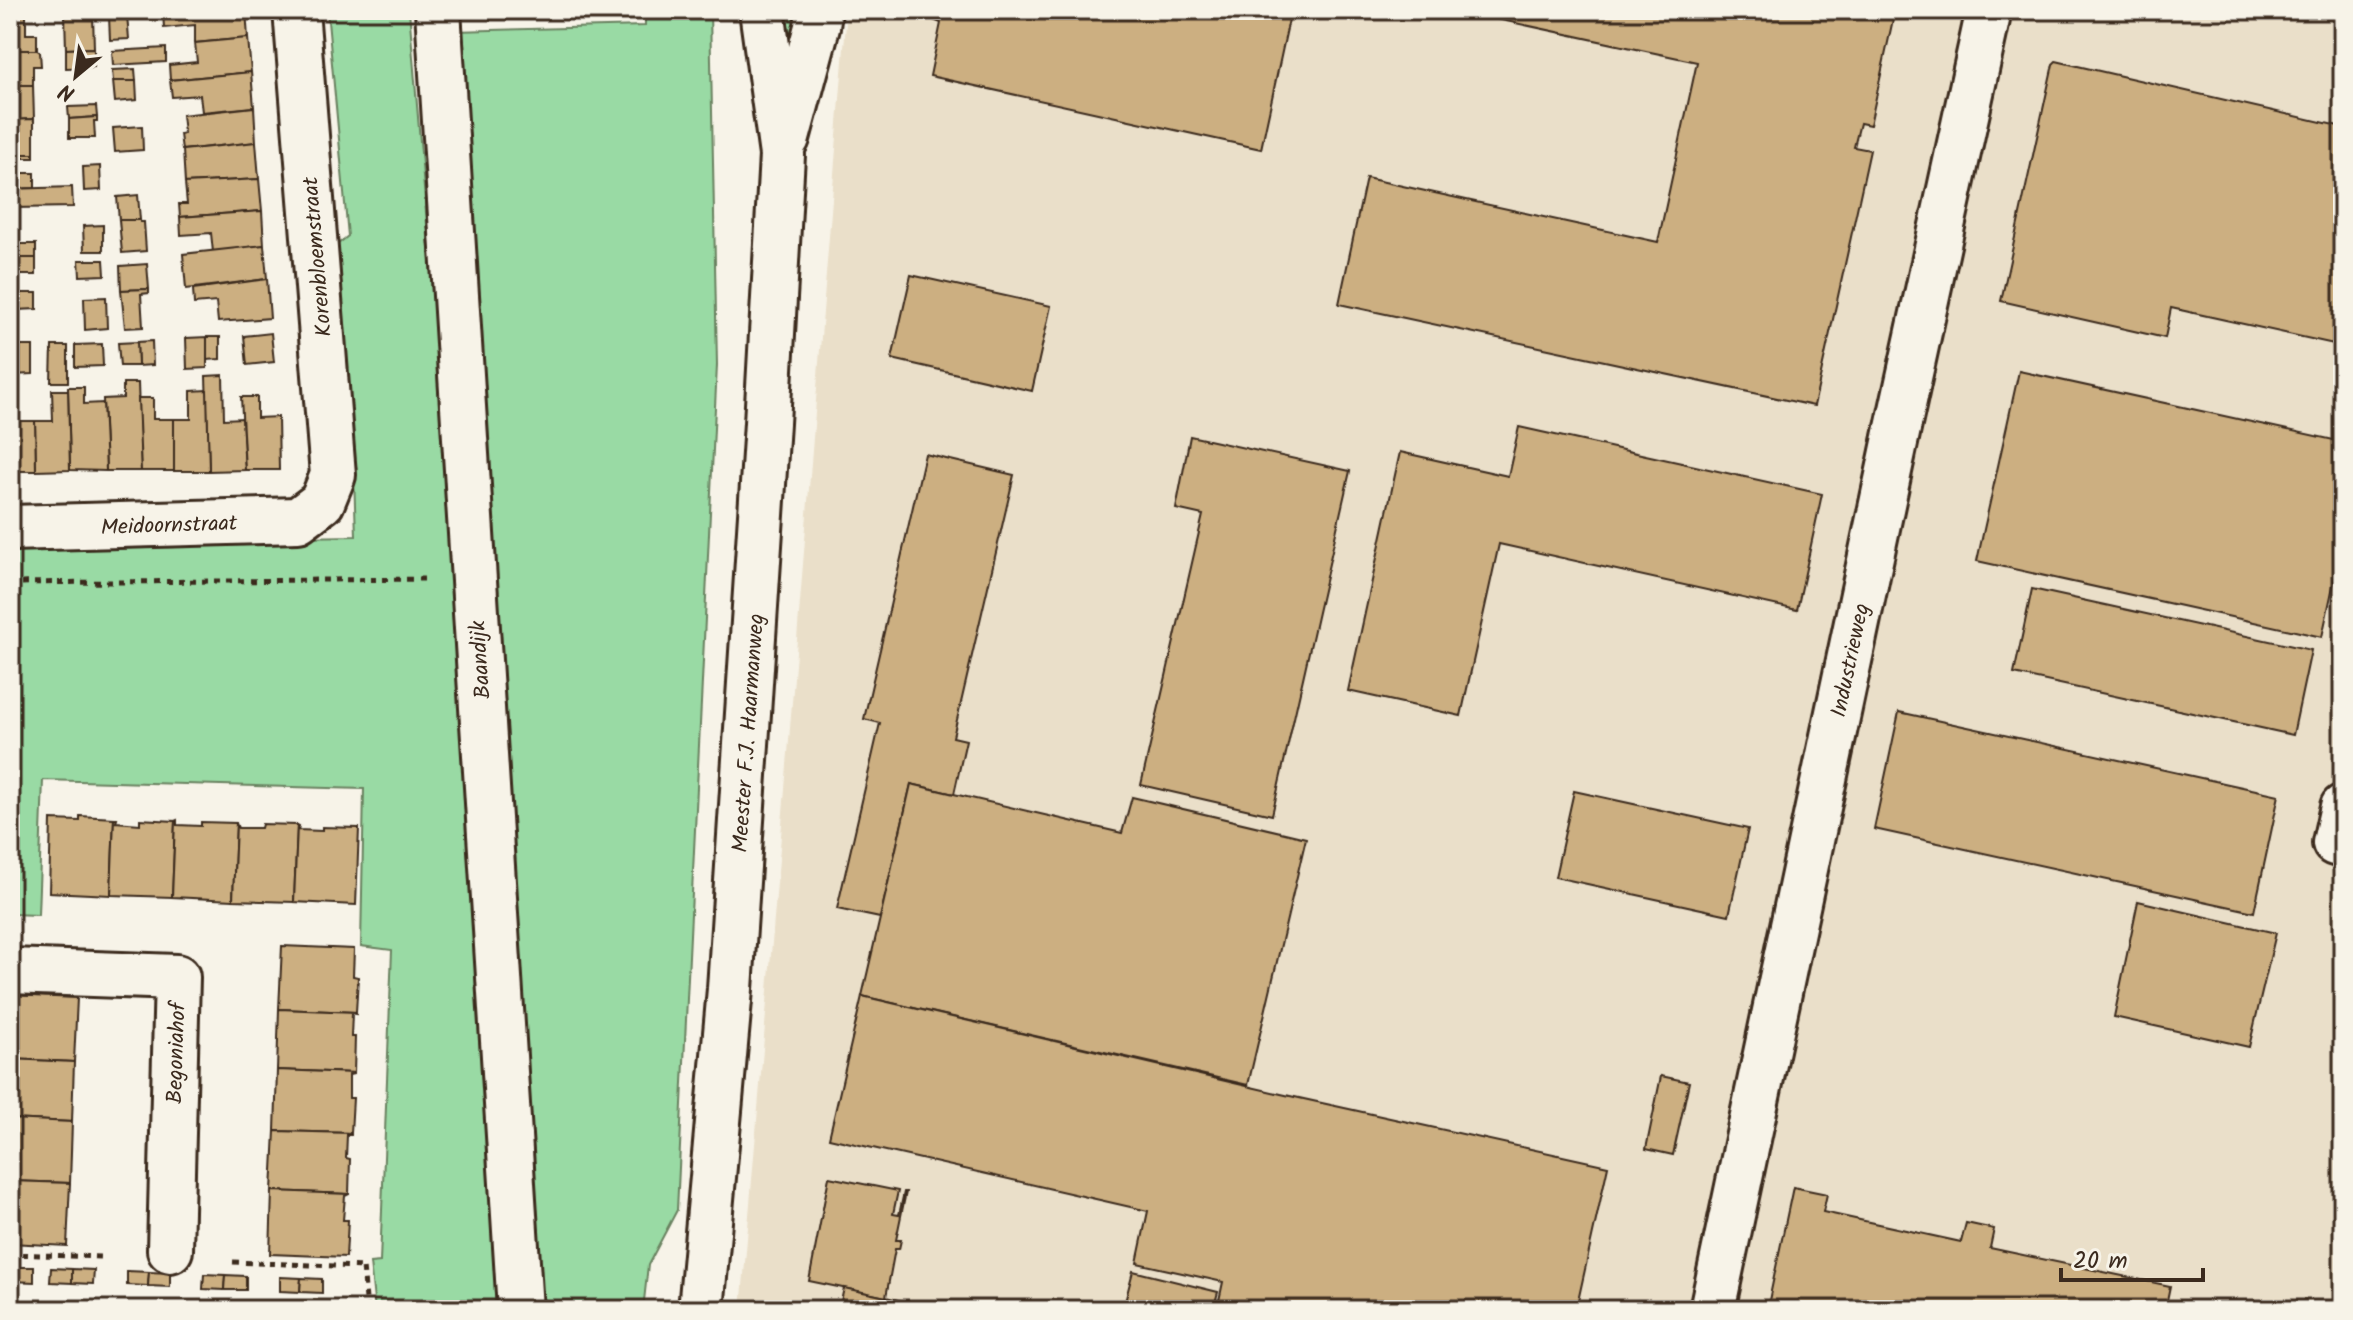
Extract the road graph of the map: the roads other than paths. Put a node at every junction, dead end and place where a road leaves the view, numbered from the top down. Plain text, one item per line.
1 (296, 10) edge
2 (438, 10) edge
3 (762, 10) edge
4 (819, 10) edge
5 (1989, 10) edge
6 (782, 155) junction
7 (322, 502) joint
8 (10, 528) edge
9 (10, 971) edge
10 (170, 1250) dead end
11 (520, 1310) edge
12 (701, 1310) edge
13 (1712, 1310) edge

1 - 7 street, Korenbloemstraat
2 - 11 street, Baandijk
3 - 6 street, Meester F.J. Haarmanweg
4 - 6 street, Meester F.J. Haarmanweg
5 - 13 street, Industrieweg
6 - 12 street, Meester F.J. Haarmanweg
7 - 8 street, Meidoornstraat
9 - 10 street, Begoniahof

